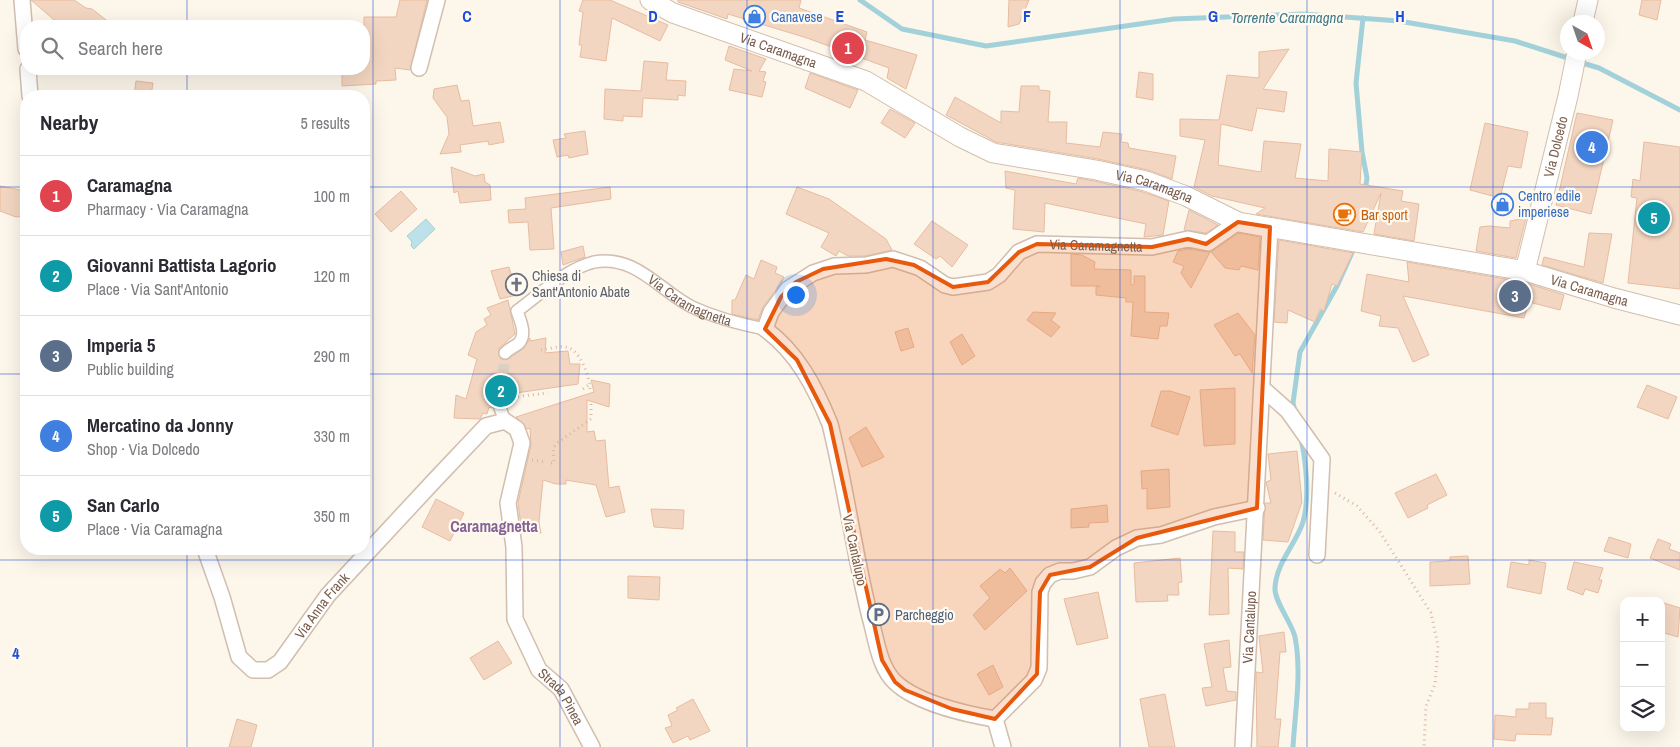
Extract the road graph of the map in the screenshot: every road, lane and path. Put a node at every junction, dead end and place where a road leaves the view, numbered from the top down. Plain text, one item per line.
1 (22, 0) edge
2 (437, 0) edge
3 (650, 0) edge
4 (1588, 0) edge
5 (1585, 15) edge
6 (24, 20) edge
7 (1575, 60) edge
8 (419, 68) dead end
9 (28, 75) edge
10 (30, 90) edge
11 (1238, 222) junction
12 (1270, 228) junction
13 (1525, 271) junction
14 (1680, 315) edge
15 (765, 328) junction
16 (541, 350) dead end
17 (505, 359) tunnel mouth
18 (590, 384) junction
19 (1262, 388) junction
20 (582, 389) dead end
21 (590, 390) dead end
22 (501, 393) joint
23 (548, 393) dead end
24 (591, 401) dead end
25 (505, 421) junction
26 (551, 463) dead end
27 (1322, 485) junction
28 (1257, 508) junction
29 (370, 549) edge
30 (206, 555) edge
31 (365, 555) edge
32 (1318, 555) dead end
33 (995, 719) junction
34 (592, 747) edge
35 (1002, 747) edge
36 (1243, 747) edge
37 (1424, 747) edge

1 - 6 street
2 - 8 street
3 - 11 street, Via Caramagna
4 - 5 street
7 - 13 street, Via Dolcedo
9 - 10 street
11 - 12 street, Via Caramagna
11 - 15 street, Via Caramagnetta
12 - 13 street, Via Caramagna
12 - 19 street, Via Cantalupo
13 - 14 street, Via Caramagna
15 - 17 street, Via Caramagnetta
15 - 33 street, Via Cantalupo
16 - 18 path
18 - 20 path
18 - 21 path
19 - 27 street
19 - 28 street, Via Cantalupo
22 - 23 path
22 - 25 street
24 - 26 path
25 - 29 street, Via Anna Frank
25 - 34 street, Strada Pinea
27 - 32 street
27 - 37 path
28 - 33 street
28 - 36 street, Via Cantalupo
30 - 31 street, Via Anna Frank
33 - 35 street

